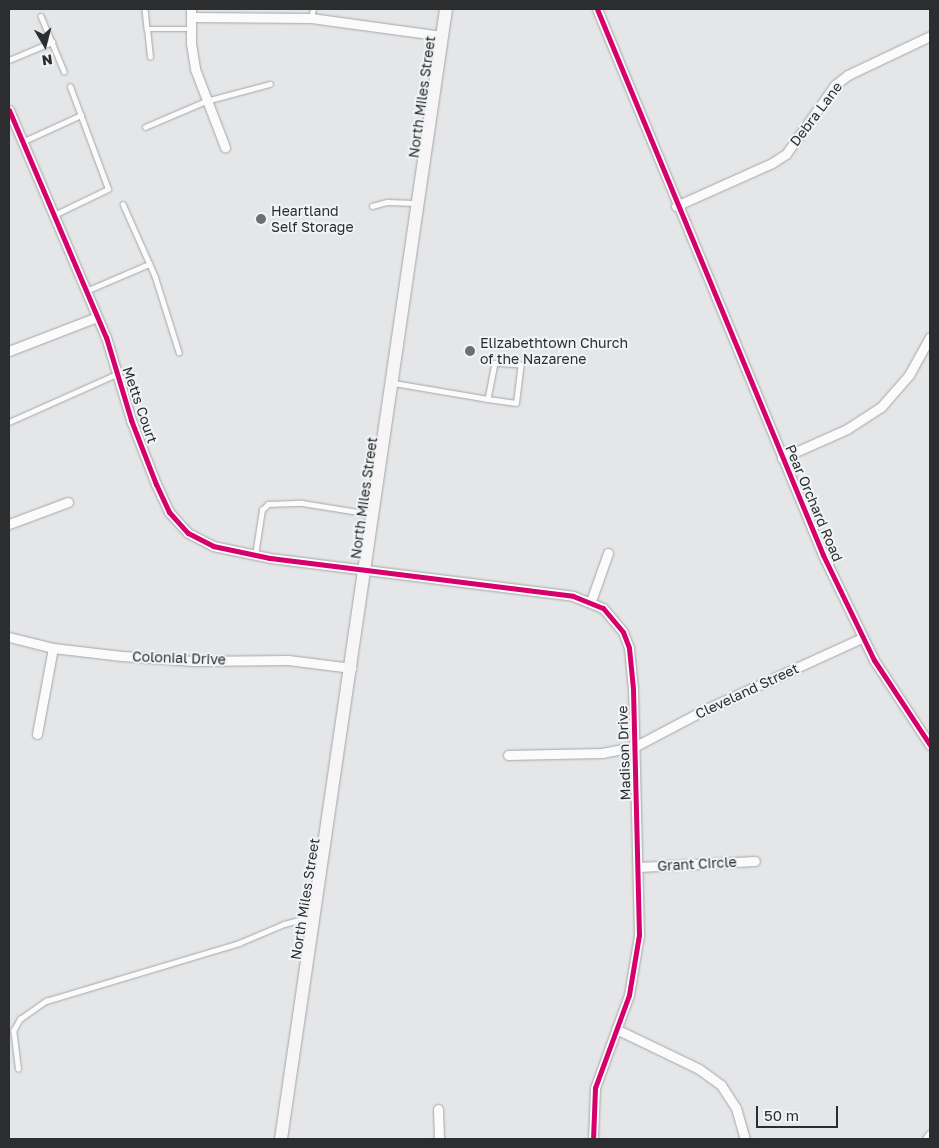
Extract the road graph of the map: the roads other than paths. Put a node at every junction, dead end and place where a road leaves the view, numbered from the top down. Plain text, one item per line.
1 (145, 9) edge
2 (446, 9) edge
3 (597, 9) edge
4 (191, 13) edge
5 (312, 13) edge
6 (41, 16) dead end
7 (147, 29) junction
8 (190, 29) junction
9 (442, 36) junction
10 (930, 36) edge
11 (52, 42) junction
12 (150, 57) dead end
13 (9, 60) edge
14 (64, 71) dead end
15 (270, 84) dead end
16 (70, 87) dead end
17 (206, 101) junction
18 (9, 110) edge
19 (81, 116) junction
20 (145, 127) dead end
21 (22, 142) junction
22 (226, 147) dead end
23 (418, 203) junction
24 (123, 204) dead end
25 (372, 206) dead end
26 (676, 206) junction
27 (53, 215) junction
28 (149, 264) junction
29 (86, 291) junction
30 (97, 317) junction
31 (930, 337) edge
32 (9, 351) edge
33 (179, 352) dead end
34 (117, 374) junction
35 (392, 383) junction
36 (488, 399) junction
37 (9, 422) edge
38 (782, 458) junction
39 (68, 502) dead end
40 (372, 515) junction
41 (9, 524) edge
42 (608, 553) dead end
43 (255, 555) junction
44 (366, 570) junction
45 (591, 601) junction
46 (9, 637) edge
47 (862, 638) junction
48 (53, 648) junction
49 (352, 668) junction
50 (37, 734) dead end
51 (930, 745) edge
52 (634, 747) junction
53 (508, 755) dead end
54 (755, 860) dead end
55 (639, 868) junction
56 (314, 916) junction
57 (616, 1029) junction
58 (18, 1069) dead end
59 (438, 1109) dead end
60 (930, 1134) edge
61 (281, 1139) edge
62 (438, 1139) edge
63 (593, 1139) edge
64 (745, 1139) edge
65 (927, 1139) edge

1 - 7 lane
2 - 9 main road, North Miles Street
3 - 26 street, Pear Orchard Road
4 - 5 street
4 - 8 street
5 - 9 street
6 - 11 lane
7 - 8 lane
7 - 12 lane
8 - 17 street
9 - 23 main road, North Miles Street
10 - 26 street, Debra Lane
11 - 13 lane
11 - 14 lane
15 - 17 lane
16 - 19 lane
17 - 20 lane
17 - 22 street
18 - 21 street, Metts Court
19 - 21 lane
19 - 27 lane
21 - 27 street, Metts Court
23 - 25 lane
23 - 35 main road, North Miles Street
24 - 28 lane
26 - 38 street, Pear Orchard Road
27 - 29 street, Metts Court
28 - 29 lane
28 - 33 lane
29 - 30 street, Metts Court
30 - 32 street
30 - 34 street, Metts Court
31 - 38 street
34 - 37 lane
34 - 43 street, Metts Court
35 - 36 lane
35 - 40 main road, North Miles Street
36 - 36 lane
38 - 47 street, Pear Orchard Road
39 - 41 street
40 - 43 lane
40 - 44 main road, North Miles Street
42 - 45 street
43 - 44 street, Metts Court
44 - 45 street, Madison Drive
44 - 49 main road, North Miles Street
45 - 52 street, Madison Drive
46 - 48 street, Colonial Drive
47 - 51 street, Pear Orchard Road
47 - 52 street, Cleveland Street
48 - 49 street, Colonial Drive
48 - 50 street
49 - 56 main road, North Miles Street
52 - 53 street, Cleveland Street
52 - 55 street, Madison Drive
54 - 55 street, Grant Circle
55 - 57 street, Madison Drive
56 - 58 lane
56 - 61 main road, North Miles Street
57 - 63 street, Madison Drive
57 - 64 street
59 - 62 street
60 - 65 street

